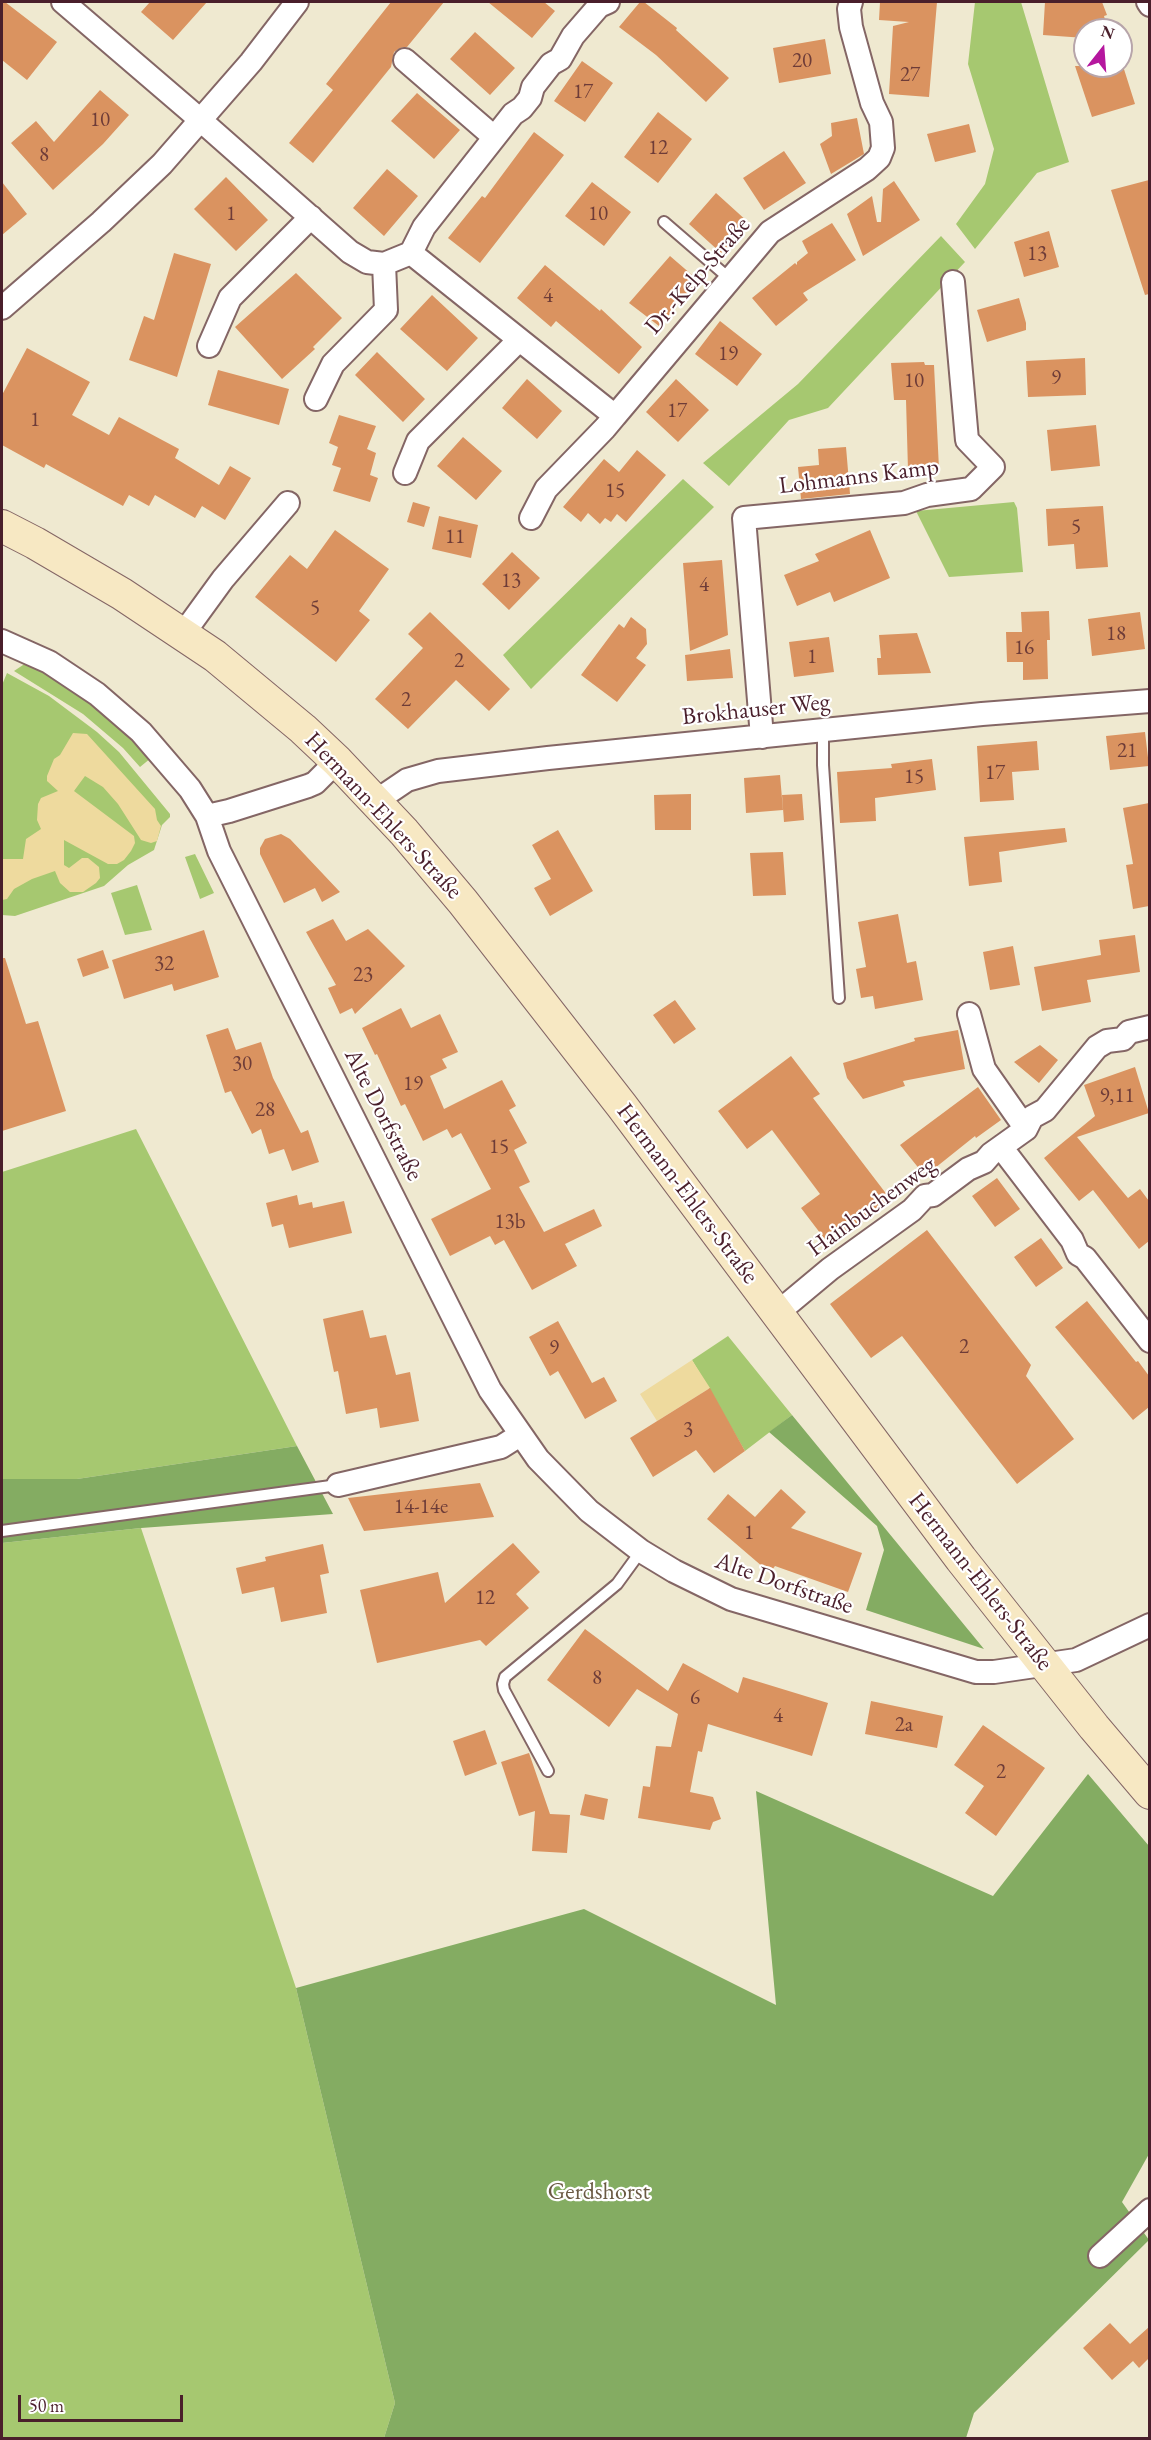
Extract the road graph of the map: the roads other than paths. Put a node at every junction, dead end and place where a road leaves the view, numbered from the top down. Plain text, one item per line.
1 (63, 2) edge
2 (297, 2) edge
3 (851, 2) edge
4 (593, 6) edge
5 (405, 60) dead end
6 (201, 120) junction
7 (494, 137) junction
8 (311, 217) junction
9 (664, 222) dead end
10 (411, 253) junction
11 (384, 264) junction
12 (730, 279) junction
13 (953, 282) dead end
14 (2, 308) edge
15 (519, 340) junction
16 (209, 346) dead end
17 (316, 399) dead end
18 (615, 416) junction
19 (405, 473) dead end
20 (288, 503) dead end
21 (531, 518) dead end
22 (2, 526) edge
23 (183, 634) junction
24 (2, 641) edge
25 (1149, 701) edge
26 (823, 731) junction
27 (762, 737) junction
28 (337, 761) junction
29 (376, 801) junction
30 (207, 816) junction
31 (839, 998) dead end
32 (969, 1014) dead end
33 (1149, 1027) edge
34 (1026, 1128) junction
35 (1001, 1147) junction
36 (776, 1314) junction
37 (1149, 1341) edge
38 (520, 1435) junction
39 (338, 1485) joint
40 (2, 1531) edge
41 (641, 1551) junction
42 (1149, 1625) edge
43 (1045, 1665) junction
44 (548, 1771) dead end
45 (1149, 1793) edge
46 (1149, 2211) edge
47 (1101, 2256) dead end

1 - 6 street
2 - 6 street
3 - 12 street, Dr.-Kelp-Straße
4 - 7 street
5 - 7 street
6 - 8 street
6 - 14 street
7 - 10 street
8 - 11 street
8 - 16 street
9 - 12 lane
10 - 11 street
10 - 15 street
11 - 17 street
12 - 18 street, Dr.-Kelp-Straße
13 - 27 street, Lohmanns Kamp
15 - 18 street
15 - 19 street
18 - 21 street, Dr.-Kelp-Straße
20 - 23 street
22 - 23 street, Hermann-Ehlers-Straße
23 - 28 street, Hermann-Ehlers-Straße
24 - 30 street, Alte Dorfstraße
25 - 26 street, Brokhauser Weg
26 - 27 street, Brokhauser Weg
26 - 31 lane
27 - 29 street, Brokhauser Weg
28 - 29 street, Hermann-Ehlers-Straße
28 - 30 street
29 - 36 street, Hermann-Ehlers-Straße
30 - 38 street, Alte Dorfstraße
32 - 34 street
33 - 34 street, Hainbuchenweg
34 - 35 street, Hainbuchenweg
35 - 36 street, Hainbuchenweg
35 - 37 street
36 - 43 street, Hermann-Ehlers-Straße
38 - 39 street
38 - 41 street, Alte Dorfstraße
39 - 40 lane
41 - 43 street, Alte Dorfstraße
41 - 44 lane
42 - 43 street, Alte Dorfstraße
43 - 45 street, Hermann-Ehlers-Straße
46 - 47 street

